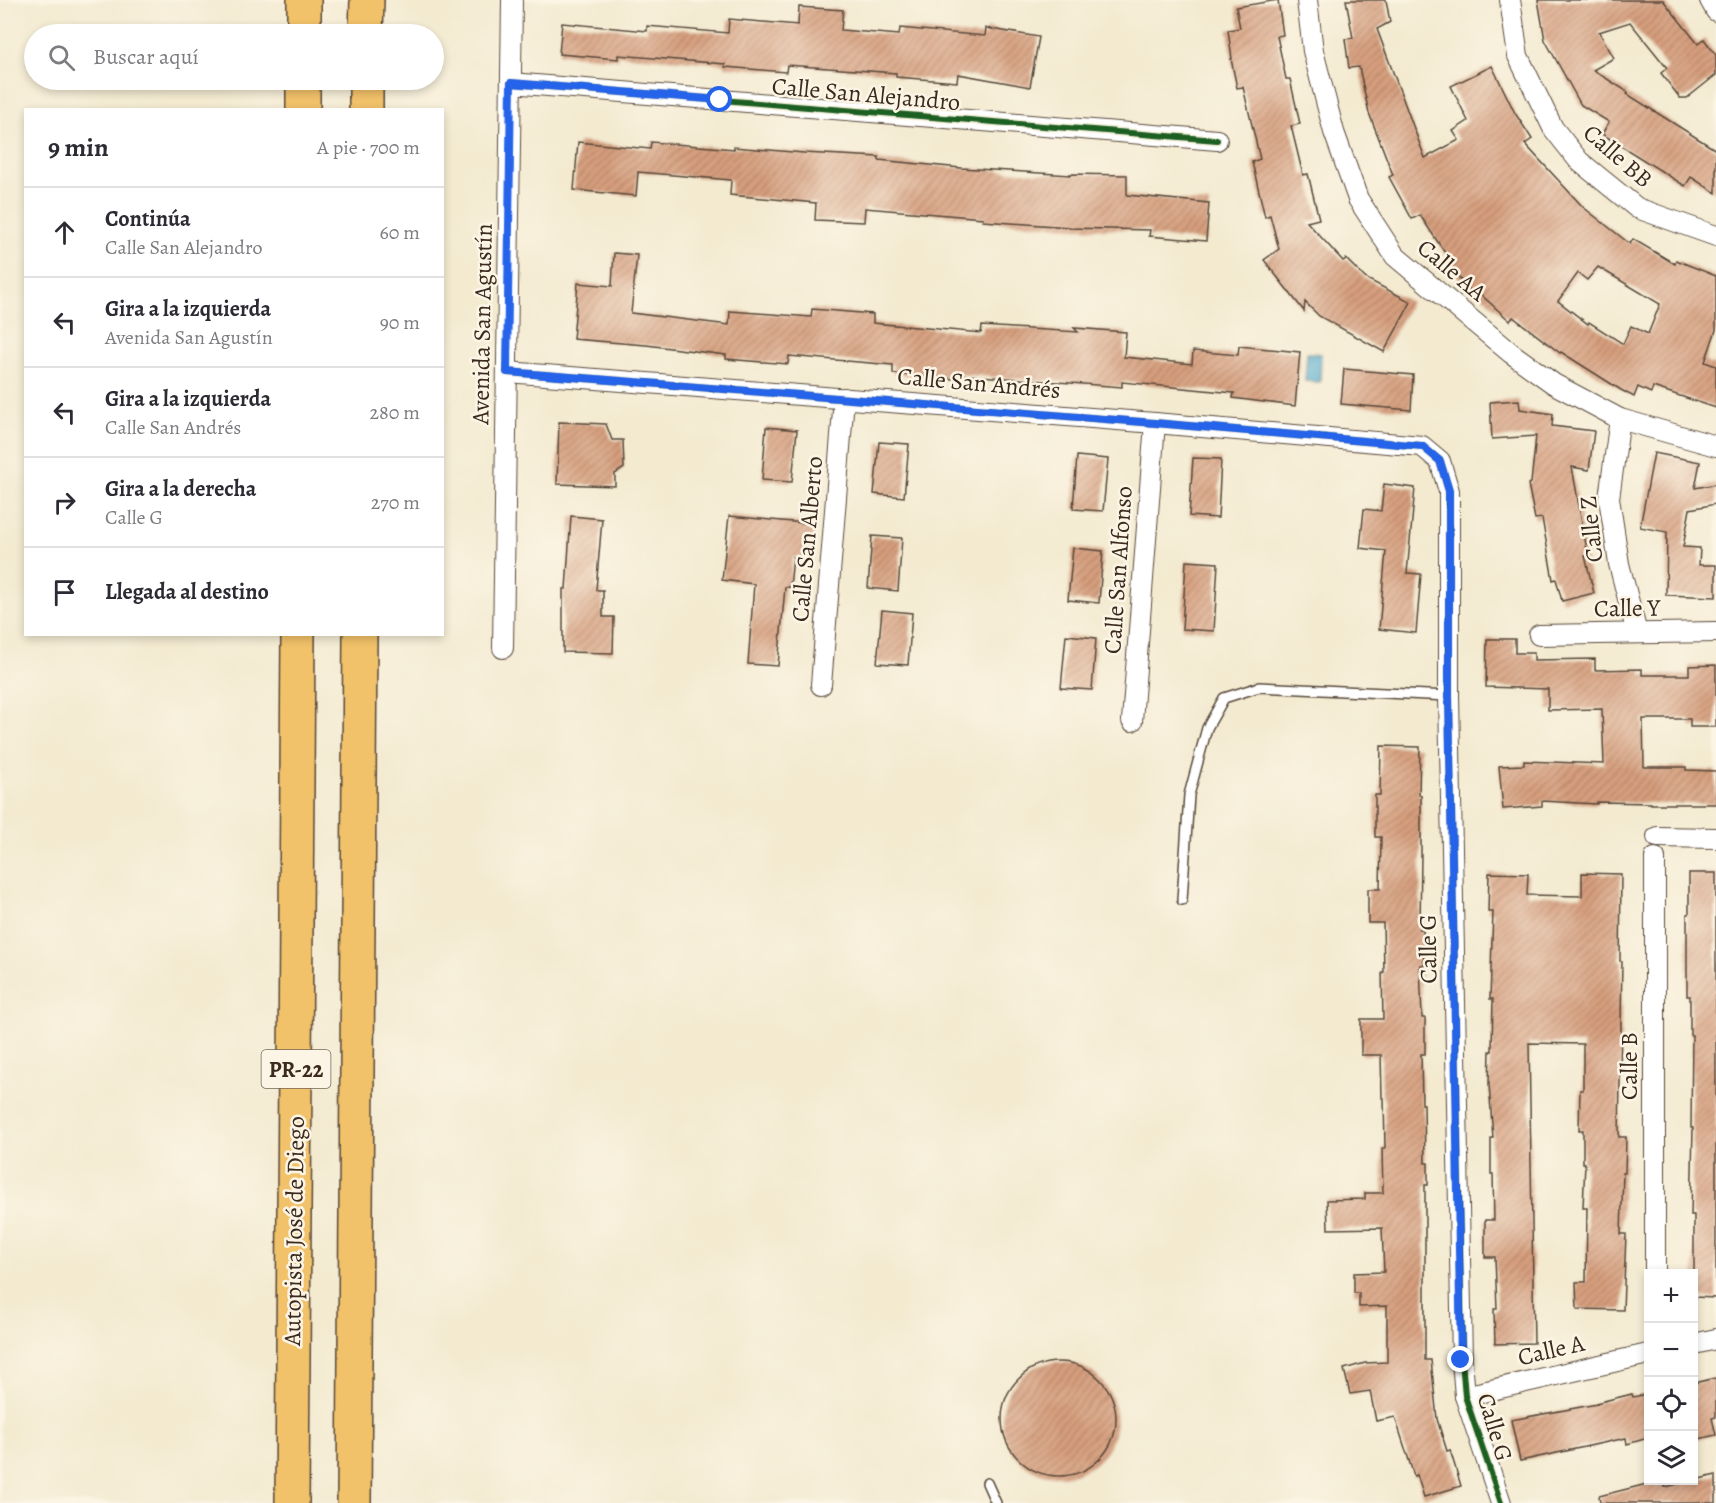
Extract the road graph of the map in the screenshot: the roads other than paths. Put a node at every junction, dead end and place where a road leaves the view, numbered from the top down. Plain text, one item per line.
1 (304, 0) edge
2 (367, 0) edge
3 (512, 0) edge
4 (1307, 0) edge
5 (1510, 0) edge
6 (1710, 0) edge
7 (1716, 11) edge
8 (304, 24) edge
9 (366, 24) edge
10 (511, 83) junction
11 (303, 90) edge
12 (366, 90) edge
13 (303, 108) edge
14 (366, 108) edge
15 (1217, 140) dead end
16 (1716, 236) edge
17 (507, 372) junction
18 (844, 398) junction
19 (1620, 419) junction
20 (1155, 423) junction
21 (1716, 446) edge
22 (1440, 461) joint
23 (1716, 632) edge
24 (1637, 633) junction
25 (1539, 635) dead end
26 (298, 636) edge
27 (360, 636) edge
28 (503, 648) dead end
29 (821, 685) dead end
30 (1449, 696) junction
31 (1131, 722) dead end
32 (1657, 837) dead end
33 (1716, 838) edge
34 (1655, 858) dead end
35 (1182, 900) dead end
36 (1655, 1269) edge
37 (1716, 1339) edge
38 (1698, 1343) edge
39 (1644, 1355) edge
40 (1465, 1396) junction
41 (987, 1483) dead end
42 (292, 1503) edge
43 (354, 1503) edge
44 (996, 1503) edge
45 (1501, 1503) edge

1 - 8 highway
2 - 9 highway
3 - 10 street, Avenida San Agustín
4 - 19 street, Calle AA
5 - 16 street, Calle BB
6 - 7 street
10 - 15 street, Calle San Alejandro
10 - 17 street, Avenida San Agustín
11 - 13 highway
12 - 14 highway
17 - 18 street, Calle San Andrés
17 - 28 street, Avenida San Agustín
18 - 20 street, Calle San Andrés
18 - 29 street, Calle San Alberto
19 - 21 street, Calle AA
19 - 24 street, Calle Z
20 - 22 street, Calle San Andrés
20 - 31 street, Calle San Alfonso
22 - 30 street, Calle G
23 - 24 street, Calle Y
24 - 25 street, Calle Y
26 - 42 highway, Autopista José de Diego / PR-22
27 - 43 highway, PR-22
30 - 35 lane
30 - 40 street, Calle G
32 - 33 street
34 - 36 street, Calle B
37 - 38 street
39 - 40 street, Calle A
40 - 45 street, Calle G
41 - 44 lane

